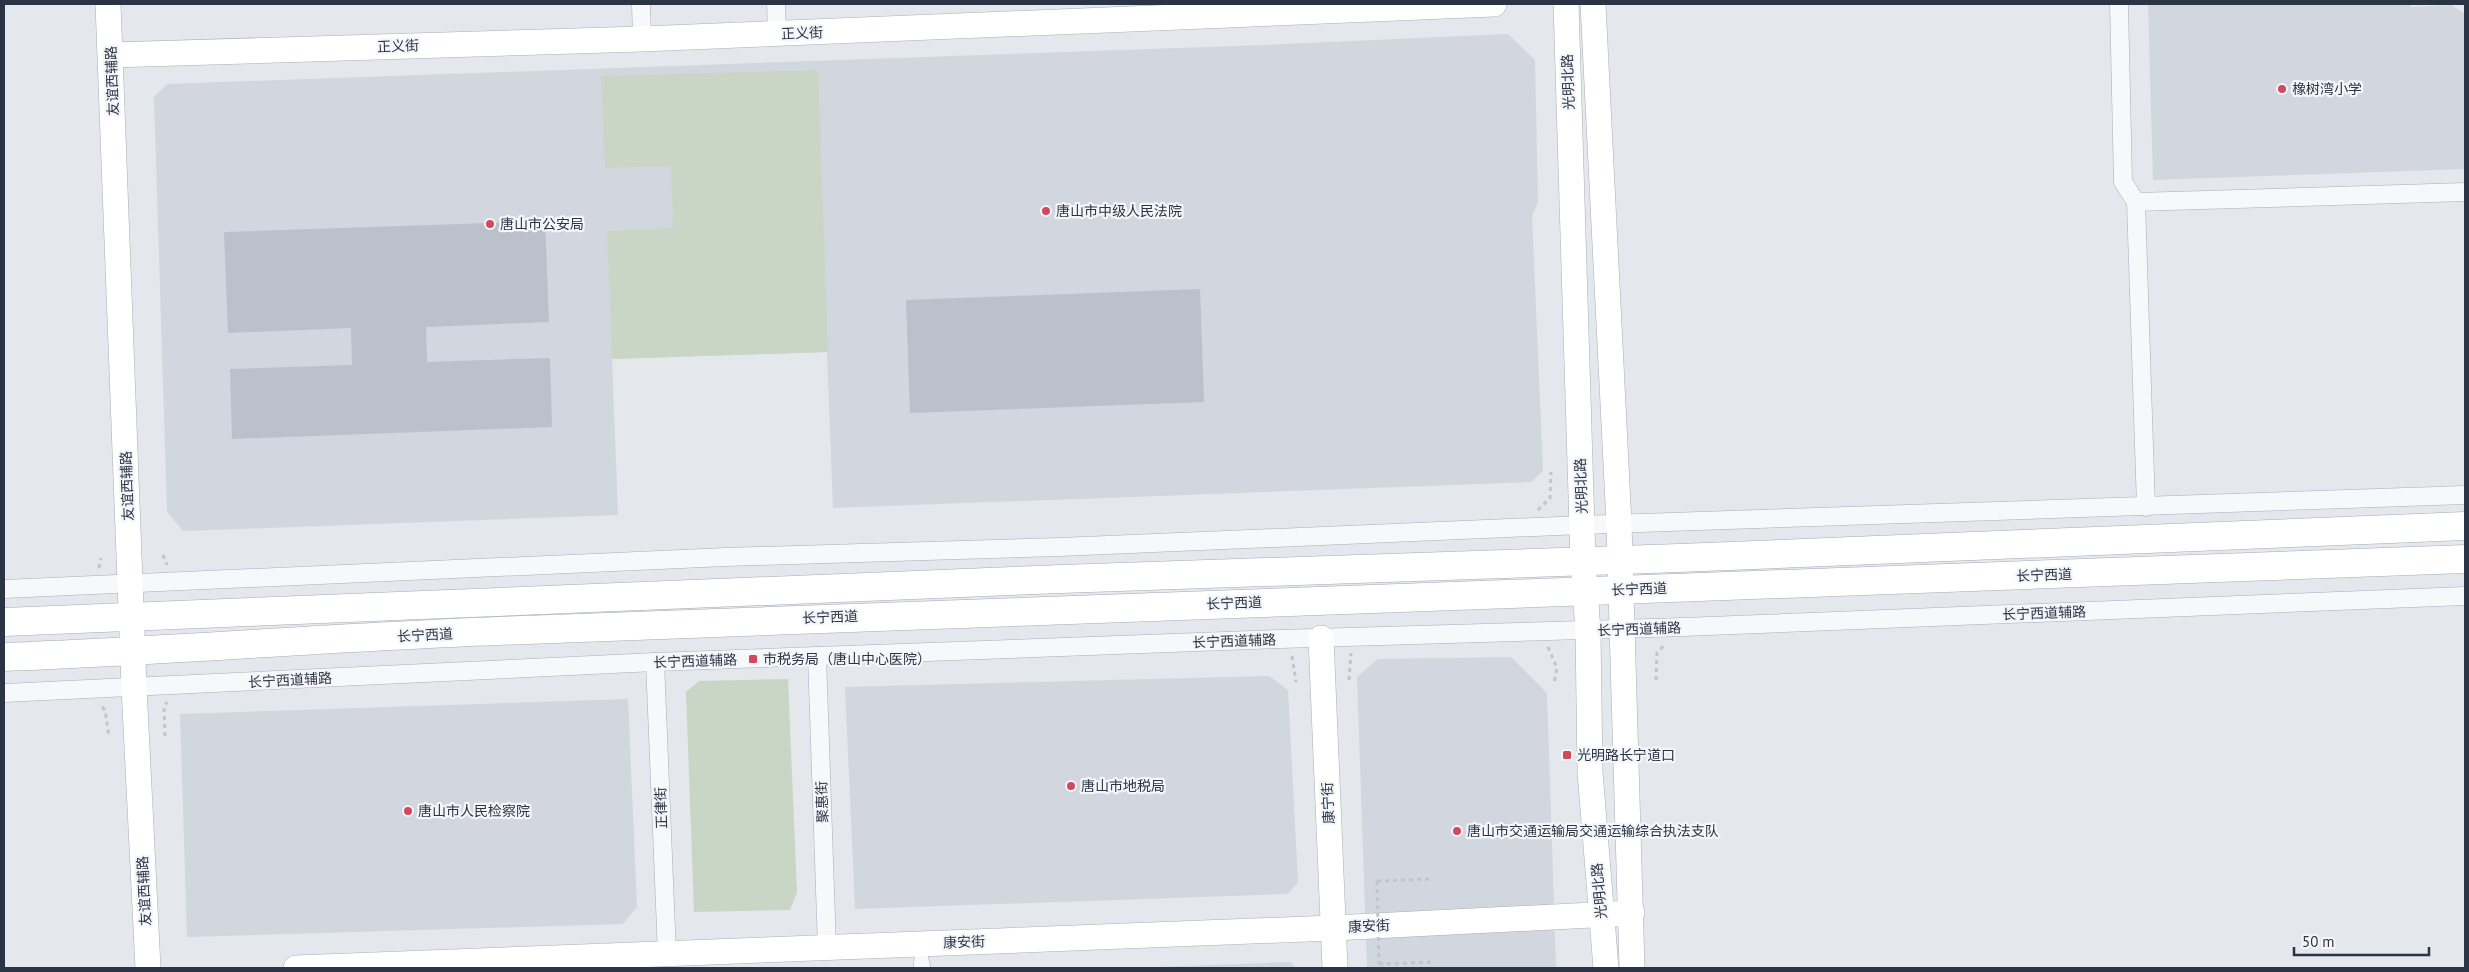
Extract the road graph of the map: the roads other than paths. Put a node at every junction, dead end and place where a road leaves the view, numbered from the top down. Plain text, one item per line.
1 (108, 4) edge
2 (641, 4) edge
3 (776, 4) edge
4 (1494, 4) edge
5 (1566, 4) edge
6 (1593, 4) edge
7 (2119, 4) edge
8 (777, 34) junction
9 (642, 39) junction
10 (111, 55) junction
11 (2465, 192) edge
12 (2136, 202) junction
13 (2465, 495) edge
14 (2146, 507) junction
15 (1619, 524) junction
16 (1582, 525) junction
17 (2465, 526) edge
18 (2465, 559) edge
19 (1620, 560) junction
20 (1583, 561) junction
21 (130, 583) junction
22 (4, 589) edge
23 (1621, 590) junction
24 (1585, 591) junction
25 (2465, 596) edge
26 (132, 618) junction
27 (4, 622) edge
28 (1621, 629) junction
29 (1588, 631) junction
30 (1320, 638) junction
31 (134, 652) junction
32 (817, 656) junction
33 (4, 657) edge
34 (655, 662) junction
35 (134, 687) junction
36 (4, 693) edge
37 (1632, 912) junction
38 (1601, 914) junction
39 (1334, 928) junction
40 (920, 943) junction
41 (827, 948) junction
42 (667, 954) junction
43 (573, 965) edge
44 (148, 968) edge
45 (296, 968) edge
46 (918, 968) edge
47 (926, 968) edge
48 (1335, 968) edge
49 (1606, 968) edge
50 (1632, 968) edge

1 - 10 street, 友谊西辅路
2 - 9 street
3 - 8 street
4 - 8 street, 正义街
5 - 16 street, 光明北路
6 - 15 street, 光明北路
7 - 12 street
8 - 9 street, 正义街
9 - 10 street, 正义街
10 - 21 street, 友谊西辅路
11 - 12 street
12 - 14 street
13 - 14 street
14 - 15 street
15 - 16 street
15 - 19 street, 光明北路
16 - 20 street, 光明北路
16 - 21 street
17 - 19 main road, 长宁西道
18 - 23 main road, 长宁西道
19 - 20 main road, 长宁西道
19 - 23 street, 光明北路
20 - 24 street, 光明北路
20 - 26 main road, 长宁西道
21 - 22 street
21 - 26 street, 友谊西辅路
23 - 24 main road, 长宁西道
23 - 28 street, 光明北路
24 - 29 street, 光明北路
24 - 31 main road, 长宁西道
25 - 28 street, 长宁西道辅路
26 - 27 main road, 长宁西道
26 - 31 street, 友谊西辅路
28 - 29 street, 长宁西道辅路
28 - 37 street, 光明北路
29 - 30 street, 长宁西道辅路
29 - 38 street, 光明北路
30 - 32 street, 长宁西道辅路
30 - 39 street, 康宁街
31 - 33 main road, 长宁西道
31 - 35 street, 友谊西辅路
32 - 34 street, 长宁西道辅路
32 - 41 street, 聚惠街
34 - 35 street, 长宁西道辅路
34 - 42 street, 正律街
35 - 36 street, 长宁西道辅路
35 - 44 street, 友谊西辅路
37 - 38 street, 康安街
37 - 50 street, 光明北路
38 - 39 street, 康安街
38 - 49 street, 光明北路
39 - 40 street, 康安街
39 - 48 street, 康宁街
40 - 41 street, 康安街
40 - 46 lane
40 - 47 lane
41 - 42 street, 康安街
42 - 43 street, 康安街
43 - 45 street, 康安街

